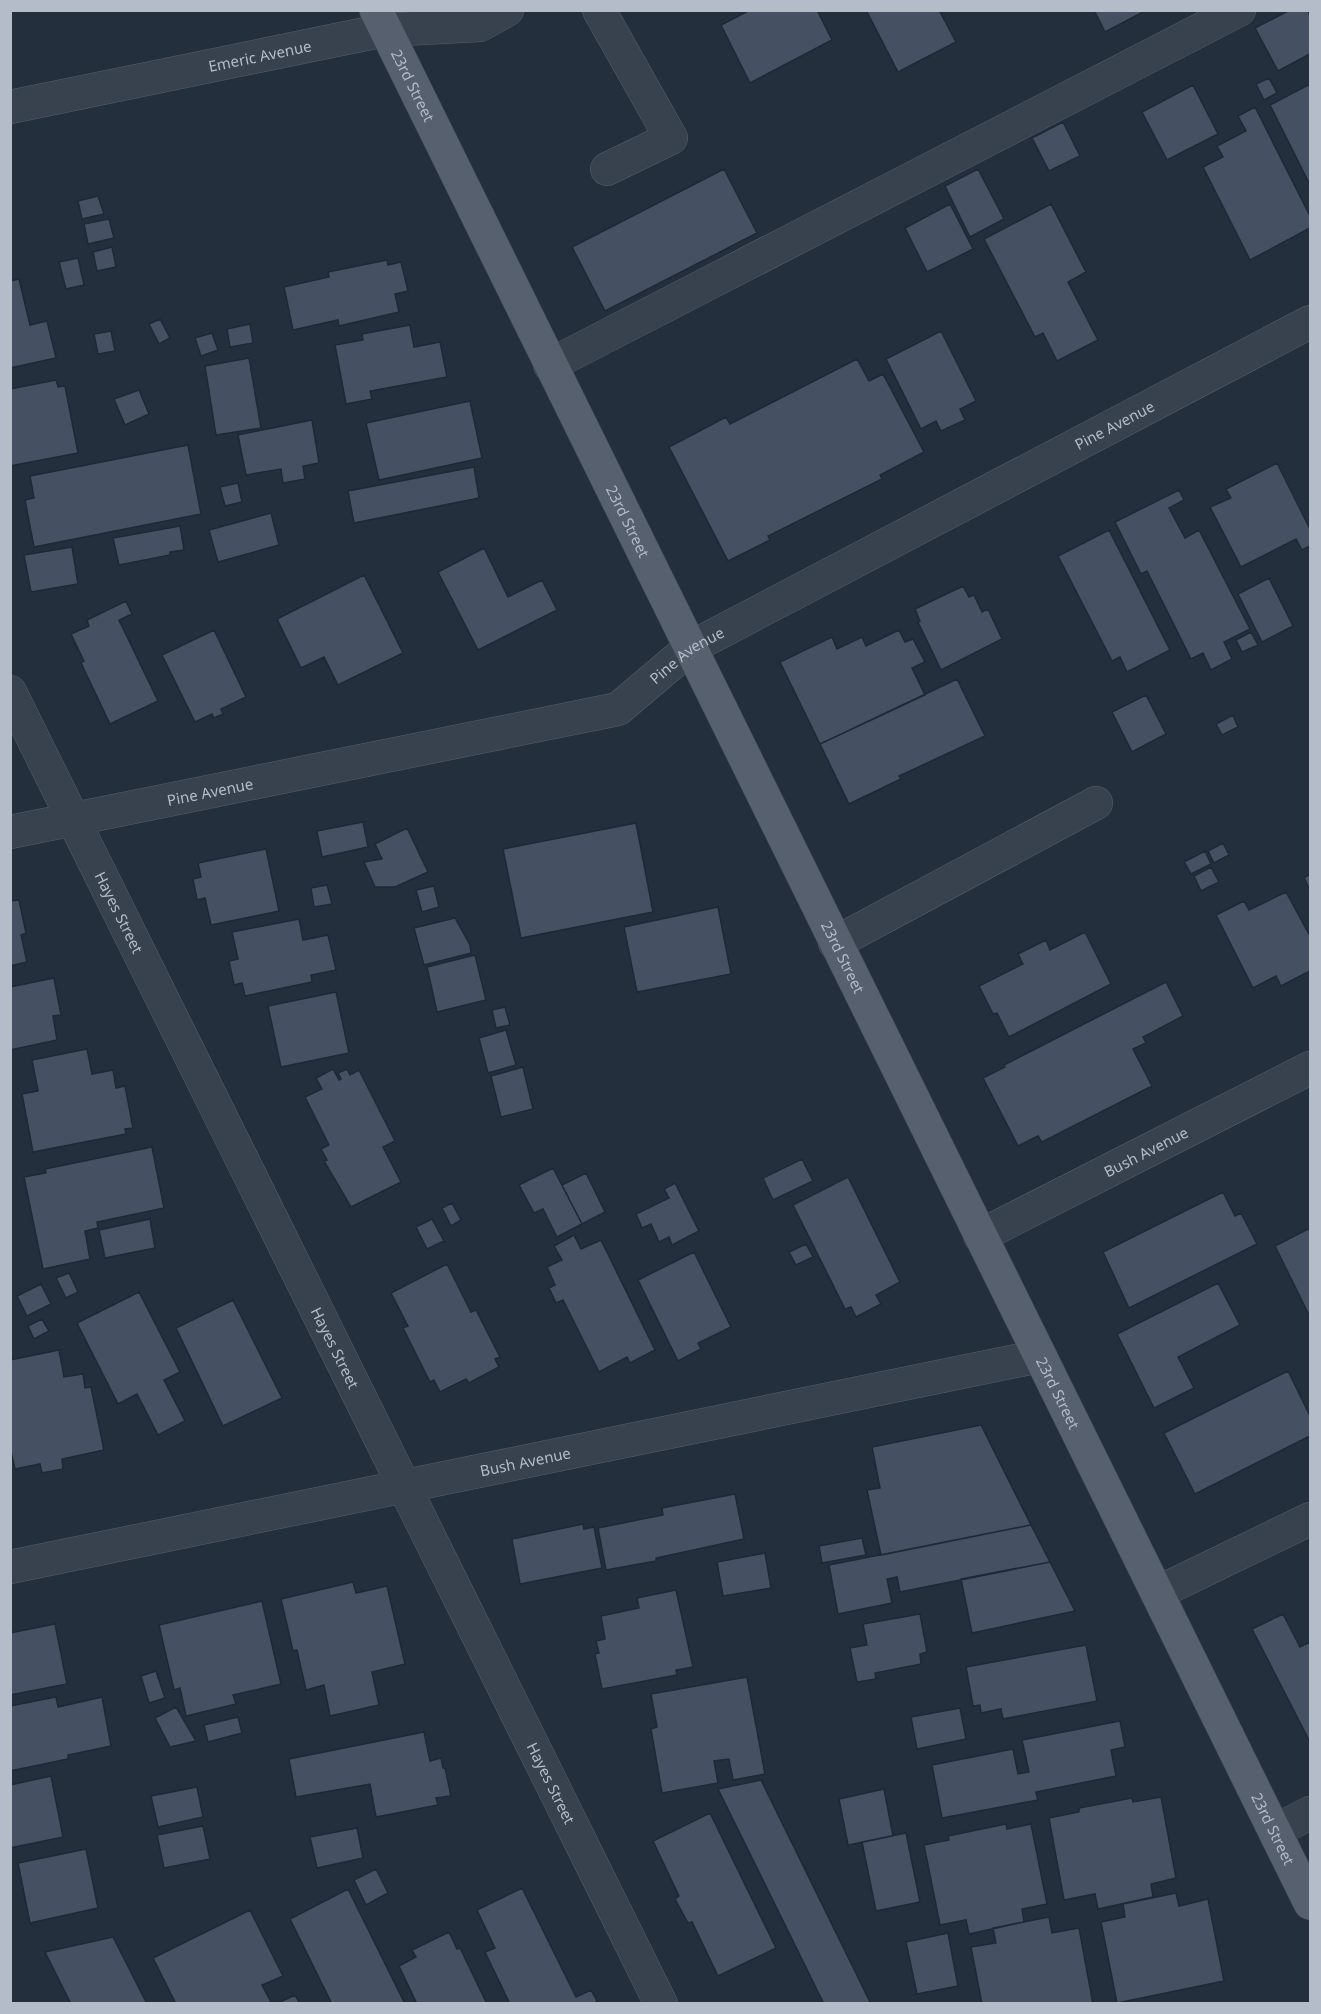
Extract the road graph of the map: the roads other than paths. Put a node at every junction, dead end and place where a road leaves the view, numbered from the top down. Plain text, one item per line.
1 (507, 10) edge
2 (599, 10) edge
3 (1239, 10) edge
4 (380, 20) edge
5 (10, 107) edge
6 (607, 169) dead end
7 (1311, 322) edge
8 (550, 365) junction
9 (690, 648) junction
10 (10, 692) edge
11 (1096, 803) dead end
12 (74, 820) junction
13 (10, 832) edge
14 (836, 942) junction
15 (1311, 1068) edge
16 (980, 1236) junction
17 (1040, 1356) junction
18 (405, 1486) junction
19 (1311, 1519) edge
20 (10, 1568) edge
21 (1158, 1593) junction
22 (1311, 1813) edge
23 (1275, 1831) junction
24 (1311, 1903) edge
25 (661, 2004) edge

1 - 4 street, Emeric Avenue
2 - 6 street
3 - 8 street
4 - 5 street, Emeric Avenue
4 - 8 main road, 23rd Street
7 - 9 street, Pine Avenue
8 - 9 main road, 23rd Street
9 - 12 street, Pine Avenue
9 - 14 main road, 23rd Street
10 - 12 street, Hayes Street
11 - 14 street
12 - 13 street, Pine Avenue
12 - 18 street, Hayes Street
14 - 16 main road, 23rd Street
15 - 16 street, Bush Avenue
16 - 17 main road, 23rd Street
17 - 18 street, Bush Avenue
17 - 21 main road, 23rd Street
18 - 20 street, Bush Avenue
18 - 25 street, Hayes Street
19 - 21 street
21 - 23 main road, 23rd Street
22 - 23 street
23 - 24 main road, 23rd Street

